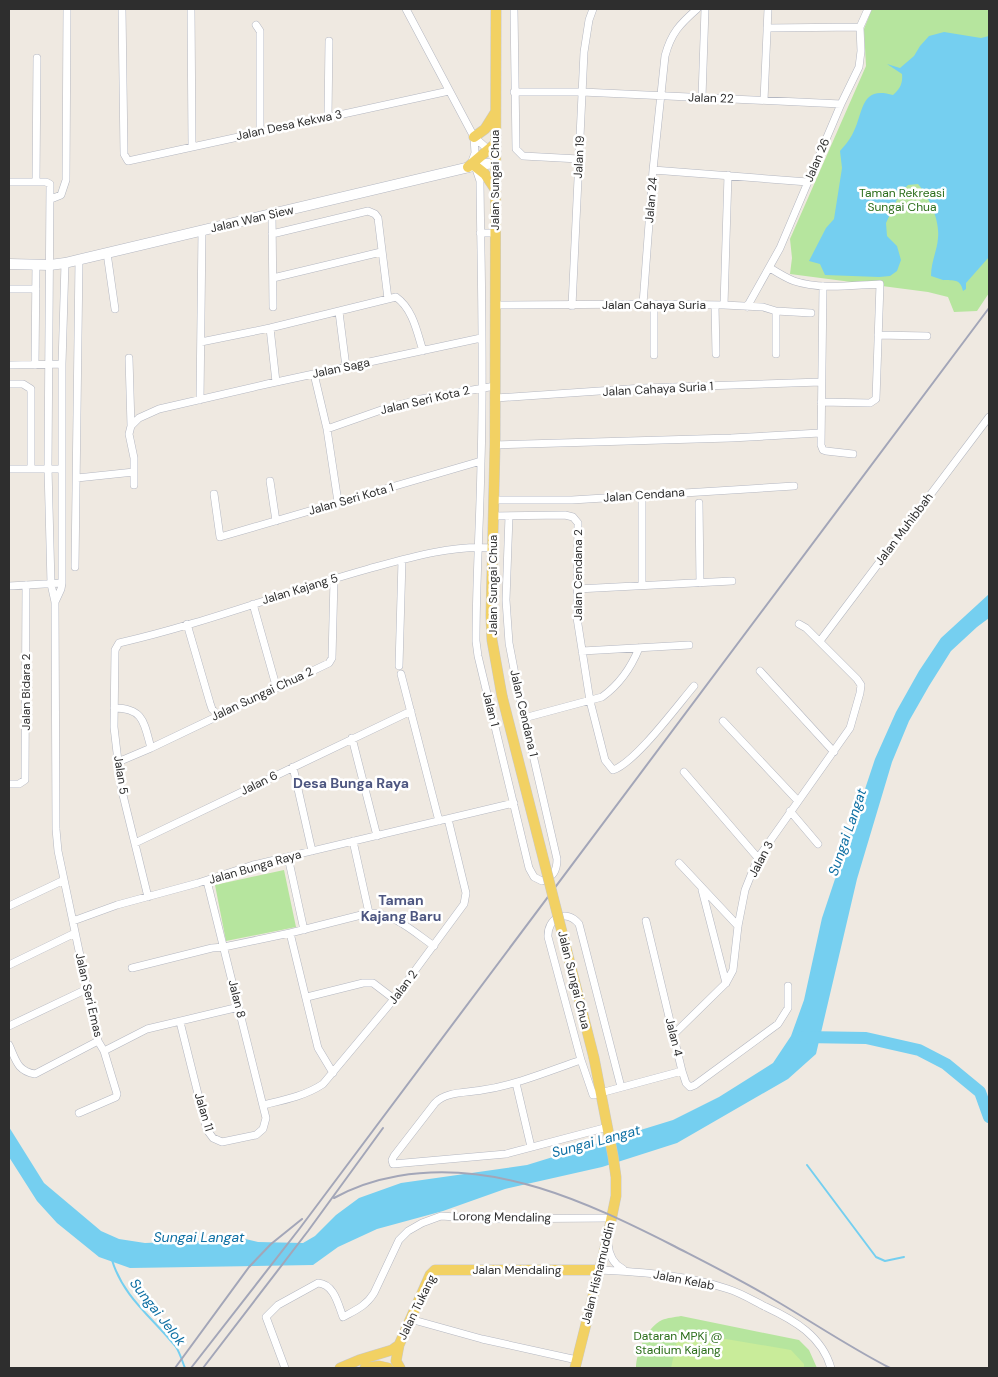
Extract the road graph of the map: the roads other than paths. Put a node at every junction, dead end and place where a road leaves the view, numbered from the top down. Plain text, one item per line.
1 (67, 9) edge
2 (122, 9) edge
3 (192, 9) edge
4 (406, 9) edge
5 (496, 9) edge
6 (514, 9) edge
7 (593, 9) edge
8 (697, 9) edge
9 (705, 9) edge
10 (768, 9) edge
11 (868, 9) edge
12 (256, 25) dead end
13 (860, 27) junction
14 (767, 28) junction
15 (329, 41) dead end
16 (37, 58) dead end
17 (450, 91) junction
18 (514, 92) junction
19 (582, 92) junction
20 (660, 96) junction
21 (702, 97) junction
22 (764, 100) junction
23 (841, 104) junction
24 (495, 112) junction
25 (328, 116) junction
26 (260, 131) junction
27 (474, 138) junction
28 (192, 146) junction
29 (493, 153) junction
30 (579, 159) junction
31 (472, 166) junction
32 (654, 170) junction
33 (728, 175) junction
34 (9, 182) edge
35 (36, 182) junction
36 (808, 182) junction
37 (496, 190) junction
38 (51, 199) junction
39 (272, 214) junction
40 (202, 230) junction
41 (480, 233) junction
42 (495, 233) junction
43 (272, 234) junction
44 (382, 252) junction
45 (108, 253) junction
46 (79, 260) junction
47 (65, 263) junction
48 (9, 264) edge
49 (36, 264) junction
50 (50, 265) junction
51 (770, 268) junction
52 (272, 278) junction
53 (823, 286) junction
54 (9, 289) edge
55 (36, 289) junction
56 (388, 299) junction
57 (643, 304) junction
58 (654, 304) junction
59 (495, 305) junction
60 (715, 305) junction
61 (724, 305) junction
62 (572, 306) junction
63 (273, 307) dead end
64 (747, 307) junction
65 (115, 309) dead end
66 (776, 311) junction
67 (340, 312) junction
68 (811, 313) dead end
69 (270, 328) junction
70 (878, 336) junction
71 (927, 336) dead end
72 (481, 338) junction
73 (201, 342) junction
74 (424, 351) junction
75 (654, 354) dead end
76 (716, 354) dead end
77 (776, 354) dead end
78 (129, 358) dead end
79 (48, 364) junction
80 (62, 364) junction
81 (9, 365) edge
82 (35, 365) junction
83 (346, 367) junction
84 (314, 374) junction
85 (276, 382) junction
86 (821, 382) junction
87 (9, 384) edge
88 (495, 386) junction
89 (482, 388) junction
90 (496, 398) junction
91 (200, 400) junction
92 (821, 402) junction
93 (989, 417) edge
94 (131, 426) junction
95 (327, 429) junction
96 (820, 433) junction
97 (495, 445) junction
98 (853, 454) dead end
99 (482, 460) junction
100 (48, 468) junction
101 (62, 468) junction
102 (9, 469) edge
103 (31, 469) junction
104 (134, 472) junction
105 (77, 478) junction
106 (270, 481) dead end
107 (134, 485) dead end
108 (794, 486) dead end
109 (214, 494) dead end
110 (642, 495) junction
111 (494, 500) junction
112 (338, 502) junction
113 (699, 504) dead end
114 (493, 516) junction
115 (509, 516) junction
116 (276, 521) junction
117 (477, 547) junction
118 (492, 548) junction
119 (402, 560) junction
120 (75, 567) dead end
121 (334, 579) junction
122 (732, 581) dead end
123 (62, 583) junction
124 (700, 583) junction
125 (51, 584) junction
126 (642, 585) junction
127 (9, 586) edge
128 (26, 586) junction
129 (577, 589) junction
130 (476, 592) junction
131 (491, 592) junction
132 (54, 602) junction
133 (253, 604) junction
134 (187, 624) junction
135 (799, 624) dead end
136 (820, 641) junction
137 (689, 645) dead end
138 (639, 648) junction
139 (115, 650) joint
140 (582, 651) junction
141 (399, 666) dead end
142 (760, 671) dead end
143 (401, 674) dead end
144 (280, 686) junction
145 (694, 686) dead end
146 (590, 701) junction
147 (114, 708) junction
148 (410, 711) junction
149 (218, 715) junction
150 (524, 718) junction
151 (723, 721) dead end
152 (352, 738) junction
153 (151, 748) junction
154 (834, 752) junction
155 (118, 762) junction
156 (293, 767) junction
157 (684, 772) dead end
158 (9, 784) edge
159 (798, 801) junction
160 (514, 803) junction
161 (790, 811) junction
162 (448, 819) junction
163 (439, 821) junction
164 (377, 836) junction
165 (353, 841) junction
166 (135, 843) junction
167 (818, 844) dead end
168 (312, 851) junction
169 (288, 857) junction
170 (758, 858) junction
171 (679, 863) dead end
172 (529, 868) joint
173 (64, 880) junction
174 (207, 880) junction
175 (702, 890) junction
176 (148, 897) junction
177 (9, 906) edge
178 (369, 913) junction
179 (72, 921) junction
180 (646, 921) dead end
181 (738, 926) junction
182 (304, 930) junction
183 (75, 933) junction
184 (290, 933) junction
185 (434, 946) junction
186 (224, 947) junction
187 (9, 965) edge
188 (132, 968) dead end
189 (726, 983) junction
190 (788, 986) dead end
191 (87, 990) junction
192 (307, 998) junction
193 (394, 999) junction
194 (238, 1007) junction
195 (180, 1022) junction
196 (9, 1026) edge
197 (674, 1034) junction
198 (98, 1041) junction
199 (9, 1045) edge
200 (104, 1050) junction
201 (582, 1060) junction
202 (682, 1071) junction
203 (334, 1073) junction
204 (516, 1083) junction
205 (621, 1087) junction
206 (601, 1092) junction
207 (263, 1105) junction
208 (79, 1113) dead end
209 (266, 1118) joint
210 (609, 1131) junction
211 (531, 1147) junction
212 (616, 1177) joint
213 (612, 1218) junction
214 (607, 1240) junction
215 (435, 1270) joint
216 (599, 1270) junction
217 (625, 1271) junction
218 (410, 1319) junction
219 (399, 1345) junction
220 (576, 1364) edge
221 (285, 1368) edge
222 (340, 1368) edge
223 (365, 1368) edge
224 (388, 1368) edge
225 (400, 1368) edge
226 (831, 1368) edge

1 - 38 street
2 - 28 street, Jalan Desa Kekwa 3
3 - 28 street
4 - 17 street
5 - 24 main road, Jalan Sungai Chua
6 - 18 street
7 - 19 street, Jalan 19
8 - 20 street, Jalan 24
9 - 21 street
10 - 14 street
11 - 13 street, Jalan 26
12 - 26 street
13 - 14 street
13 - 23 street, Jalan 26
14 - 22 street
15 - 25 street
16 - 35 street
17 - 25 street, Jalan Desa Kekwa 3
17 - 27 street
18 - 19 street, Jalan 22
18 - 30 street
19 - 20 street, Jalan 22
19 - 30 street, Jalan 19
20 - 21 street, Jalan 22
20 - 32 street, Jalan 24
21 - 22 street, Jalan 22
22 - 23 street, Jalan 22
23 - 36 street, Jalan 26
24 - 27 main road
24 - 29 main road, Jalan Sungai Chua
25 - 26 street, Jalan Desa Kekwa 3
26 - 28 street, Jalan Desa Kekwa 3
27 - 29 street
27 - 31 street
29 - 31 main road
29 - 37 main road, Jalan Sungai Chua
30 - 62 street, Jalan 19
31 - 37 main road
31 - 39 street, Jalan Wan Siew
31 - 41 street, Jalan 1
32 - 33 street
32 - 57 street, Jalan 24
33 - 36 street
33 - 61 street
34 - 35 street
35 - 38 street
36 - 51 street, Jalan 26
37 - 42 main road, Jalan Sungai Chua
38 - 50 street
39 - 40 street, Jalan Wan Siew
39 - 43 street
40 - 45 street, Jalan Wan Siew
40 - 73 street
41 - 42 street
41 - 72 street, Jalan 1
42 - 59 main road, Jalan Sungai Chua
43 - 44 street
43 - 52 street
44 - 52 street
44 - 56 street
45 - 46 street, Jalan Wan Siew
45 - 65 street
46 - 47 street, Jalan Wan Siew
46 - 105 street
47 - 50 street, Jalan Wan Siew
47 - 80 street
48 - 49 street, Jalan Wan Siew
49 - 50 street, Jalan Wan Siew
49 - 55 street
50 - 79 street
51 - 53 street
51 - 64 street, Jalan 26
52 - 63 street
53 - 70 street
53 - 86 street
54 - 55 street
55 - 82 street
56 - 67 street
56 - 74 street
57 - 58 street, Jalan Cahaya Suria
57 - 62 street, Jalan Cahaya Suria
58 - 60 street, Jalan Cahaya Suria
58 - 75 street
59 - 62 street, Jalan Cahaya Suria
59 - 88 main road, Jalan Sungai Chua
60 - 61 street, Jalan Cahaya Suria
60 - 76 street
61 - 64 street, Jalan Cahaya Suria
64 - 66 street, Jalan Cahaya Suria
66 - 68 street, Jalan Cahaya Suria
66 - 77 street
67 - 69 street
67 - 83 street
69 - 73 street
69 - 85 street
70 - 71 street
70 - 92 street
72 - 74 street, Jalan Saga
72 - 89 street, Jalan 1
73 - 91 street
74 - 83 street, Jalan Saga
78 - 94 street
79 - 80 street
79 - 82 street
79 - 100 street
80 - 101 street
81 - 82 street
83 - 84 street, Jalan Saga
84 - 85 street, Jalan Saga
84 - 95 street
85 - 91 street, Jalan Saga
86 - 90 street, Jalan Cahaya Suria 1
86 - 92 street
87 - 103 street
88 - 89 street, Jalan Seri Kota 2
88 - 90 main road, Jalan Sungai Chua
89 - 95 street, Jalan Seri Kota 2
89 - 99 street, Jalan 1
90 - 97 main road, Jalan Sungai Chua
91 - 94 street, Jalan Saga
92 - 96 street
93 - 136 street, Jalan Muhibbah
94 - 104 street
95 - 112 street
96 - 97 street
96 - 98 street
97 - 111 main road, Jalan Sungai Chua
99 - 112 street, Jalan Seri Kota 1
99 - 117 street, Jalan 1
100 - 101 street
100 - 103 street
100 - 125 street
101 - 123 street
102 - 103 street
104 - 105 street
104 - 107 street
105 - 120 street
106 - 116 street
108 - 110 street, Jalan Cendana
109 - 116 street, Jalan Seri Kota 1
110 - 111 street, Jalan Cendana
110 - 126 street
111 - 114 main road, Jalan Sungai Chua
112 - 116 street, Jalan Seri Kota 1
113 - 124 street
114 - 115 street
114 - 118 main road, Jalan Sungai Chua
115 - 129 street, Jalan Cendana 2
115 - 150 street, Jalan Cendana 1
117 - 118 street, Jalan Kajang 5
117 - 119 street, Jalan Kajang 5
117 - 130 street, Jalan 1
118 - 131 main road, Jalan Sungai Chua
119 - 121 street, Jalan Kajang 5
119 - 141 street
121 - 133 street, Jalan Kajang 5
121 - 144 street, Jalan Sungai Chua 2
122 - 124 street
123 - 125 street
123 - 132 street
124 - 126 street
125 - 128 street
125 - 132 street
126 - 129 street
127 - 128 street
128 - 158 street, Jalan Bidara 2
129 - 140 street, Jalan Cendana 2
130 - 131 street
130 - 160 street, Jalan 1
131 - 206 main road, Jalan Sungai Chua, bridge
132 - 173 street, Jalan Seri Emas
133 - 134 street, Jalan Kajang 5
133 - 144 street
134 - 139 street, Jalan Kajang 5
134 - 149 street
135 - 136 street
136 - 154 street, Jalan 3
137 - 138 street
138 - 140 street
138 - 146 street
139 - 147 street, Jalan 5
140 - 146 street, Jalan Cendana 2
142 - 154 street
143 - 148 street
144 - 149 street, Jalan Sungai Chua 2
145 - 146 street, Jalan Cendana 2
146 - 150 street
147 - 153 street
147 - 155 street, Jalan 5
148 - 152 street, Jalan 6
148 - 163 street
149 - 153 street, Jalan Sungai Chua 2
150 - 172 street, Jalan Cendana 1
151 - 159 street
152 - 156 street, Jalan 6
152 - 164 street
153 - 155 street, Jalan Sungai Chua 2
154 - 159 street, Jalan 3
155 - 166 street, Jalan 5
156 - 166 street, Jalan 6
156 - 168 street
157 - 170 street
159 - 161 street, Jalan 3
160 - 162 street, Jalan Bunga Raya
160 - 172 street, Jalan 1
161 - 167 street
161 - 170 street, Jalan 3
162 - 163 street, Jalan Bunga Raya
162 - 185 street, Jalan 2
163 - 164 street, Jalan Bunga Raya
164 - 165 street, Jalan Bunga Raya
165 - 168 street, Jalan Bunga Raya
165 - 178 street
166 - 176 street, Jalan 5
168 - 169 street, Jalan Bunga Raya
169 - 174 street, Jalan Bunga Raya
169 - 182 street
170 - 181 street, Jalan 3
171 - 175 street
173 - 177 street
173 - 179 street, Jalan Seri Emas
174 - 176 street, Jalan Bunga Raya
174 - 186 street, Jalan 8
175 - 181 street
175 - 189 street
176 - 179 street, Jalan Bunga Raya
178 - 182 street
178 - 185 street
179 - 183 street, Jalan Seri Emas
180 - 197 street, Jalan 4
181 - 189 street, Jalan 3
182 - 184 street
183 - 187 street
183 - 191 street, Jalan Seri Emas
184 - 186 street
184 - 192 street
185 - 193 street, Jalan 2
186 - 188 street
186 - 194 street, Jalan 8
189 - 197 street, Jalan 3
190 - 202 street
191 - 196 street
191 - 198 street, Jalan Seri Emas
192 - 193 street
192 - 203 street
193 - 203 street, Jalan 2
194 - 195 street
194 - 207 street, Jalan 8
195 - 200 street
195 - 209 street, Jalan 11
197 - 202 street, Jalan 4
198 - 199 street
198 - 200 street, Jalan Seri Emas
200 - 208 street, Jalan Seri Emas
201 - 204 street
201 - 205 street
201 - 206 street
202 - 205 street, Jalan 4
203 - 207 street, Jalan 2
204 - 211 street
204 - 211 street
205 - 206 street, Jalan 4
206 - 210 main road, Jalan Sungai Chua
207 - 209 street, Jalan 8
210 - 211 street
210 - 212 main road, Jalan Sungai Chua
212 - 213 main road, Jalan Hishamuddin
213 - 214 main road, Jalan Hishamuddin
213 - 221 street, Lorong Mendaling
214 - 216 main road, Jalan Hishamuddin
214 - 217 street
215 - 216 main road, Jalan Mendaling
215 - 218 main road, Jalan Tukang
216 - 217 street, Jalan Kelab
216 - 220 main road, Jalan Hishamuddin
217 - 226 street, Jalan Kelab
218 - 219 main road, Jalan Tukang
218 - 220 street
219 - 222 main road
219 - 225 main road
223 - 224 main road

